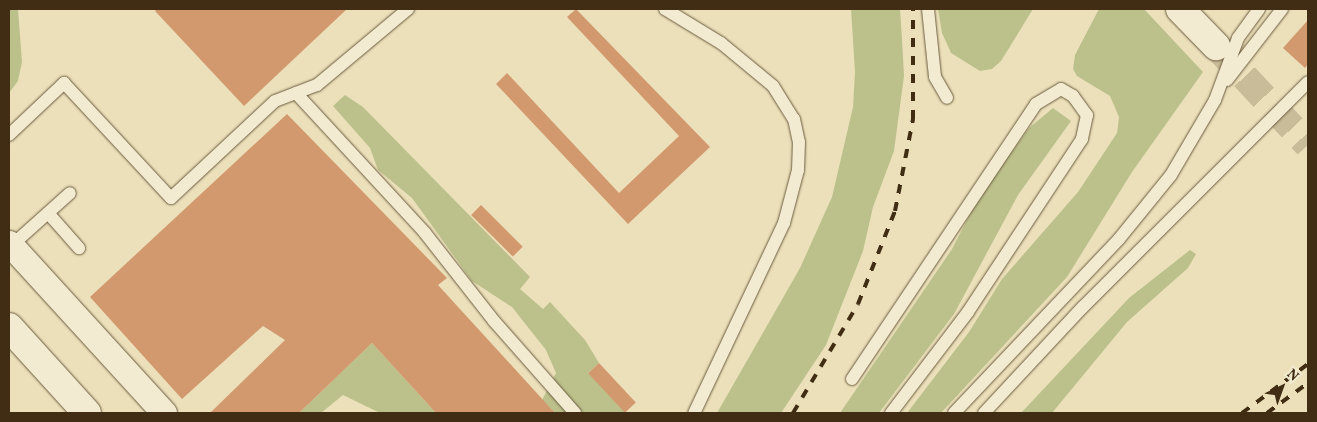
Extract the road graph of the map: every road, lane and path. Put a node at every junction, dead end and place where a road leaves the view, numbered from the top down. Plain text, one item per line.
1 (408, 9) edge
2 (665, 9) edge
3 (928, 9) edge
4 (1180, 9) edge
5 (1258, 9) edge
6 (1282, 9) edge
7 (1216, 46) tunnel mouth
8 (1308, 82) edge
9 (296, 93) junction
10 (947, 98) dead end
11 (1215, 100) junction
12 (9, 135) edge
13 (70, 193) dead end
14 (48, 213) junction
15 (10, 244) edge
16 (79, 248) dead end
17 (9, 327) edge
18 (852, 379) dead end
19 (88, 413) edge
20 (164, 413) edge
21 (575, 413) edge
22 (694, 413) edge
23 (891, 413) edge
24 (954, 413) edge
25 (984, 413) edge

1 - 9 lane
2 - 22 lane
3 - 10 lane
4 - 7 main road
5 - 11 lane
6 - 11 lane
8 - 25 lane
9 - 12 lane
9 - 21 lane
11 - 24 lane
13 - 14 lane
14 - 15 lane
14 - 16 lane
15 - 20 street
17 - 19 main road
18 - 23 lane

